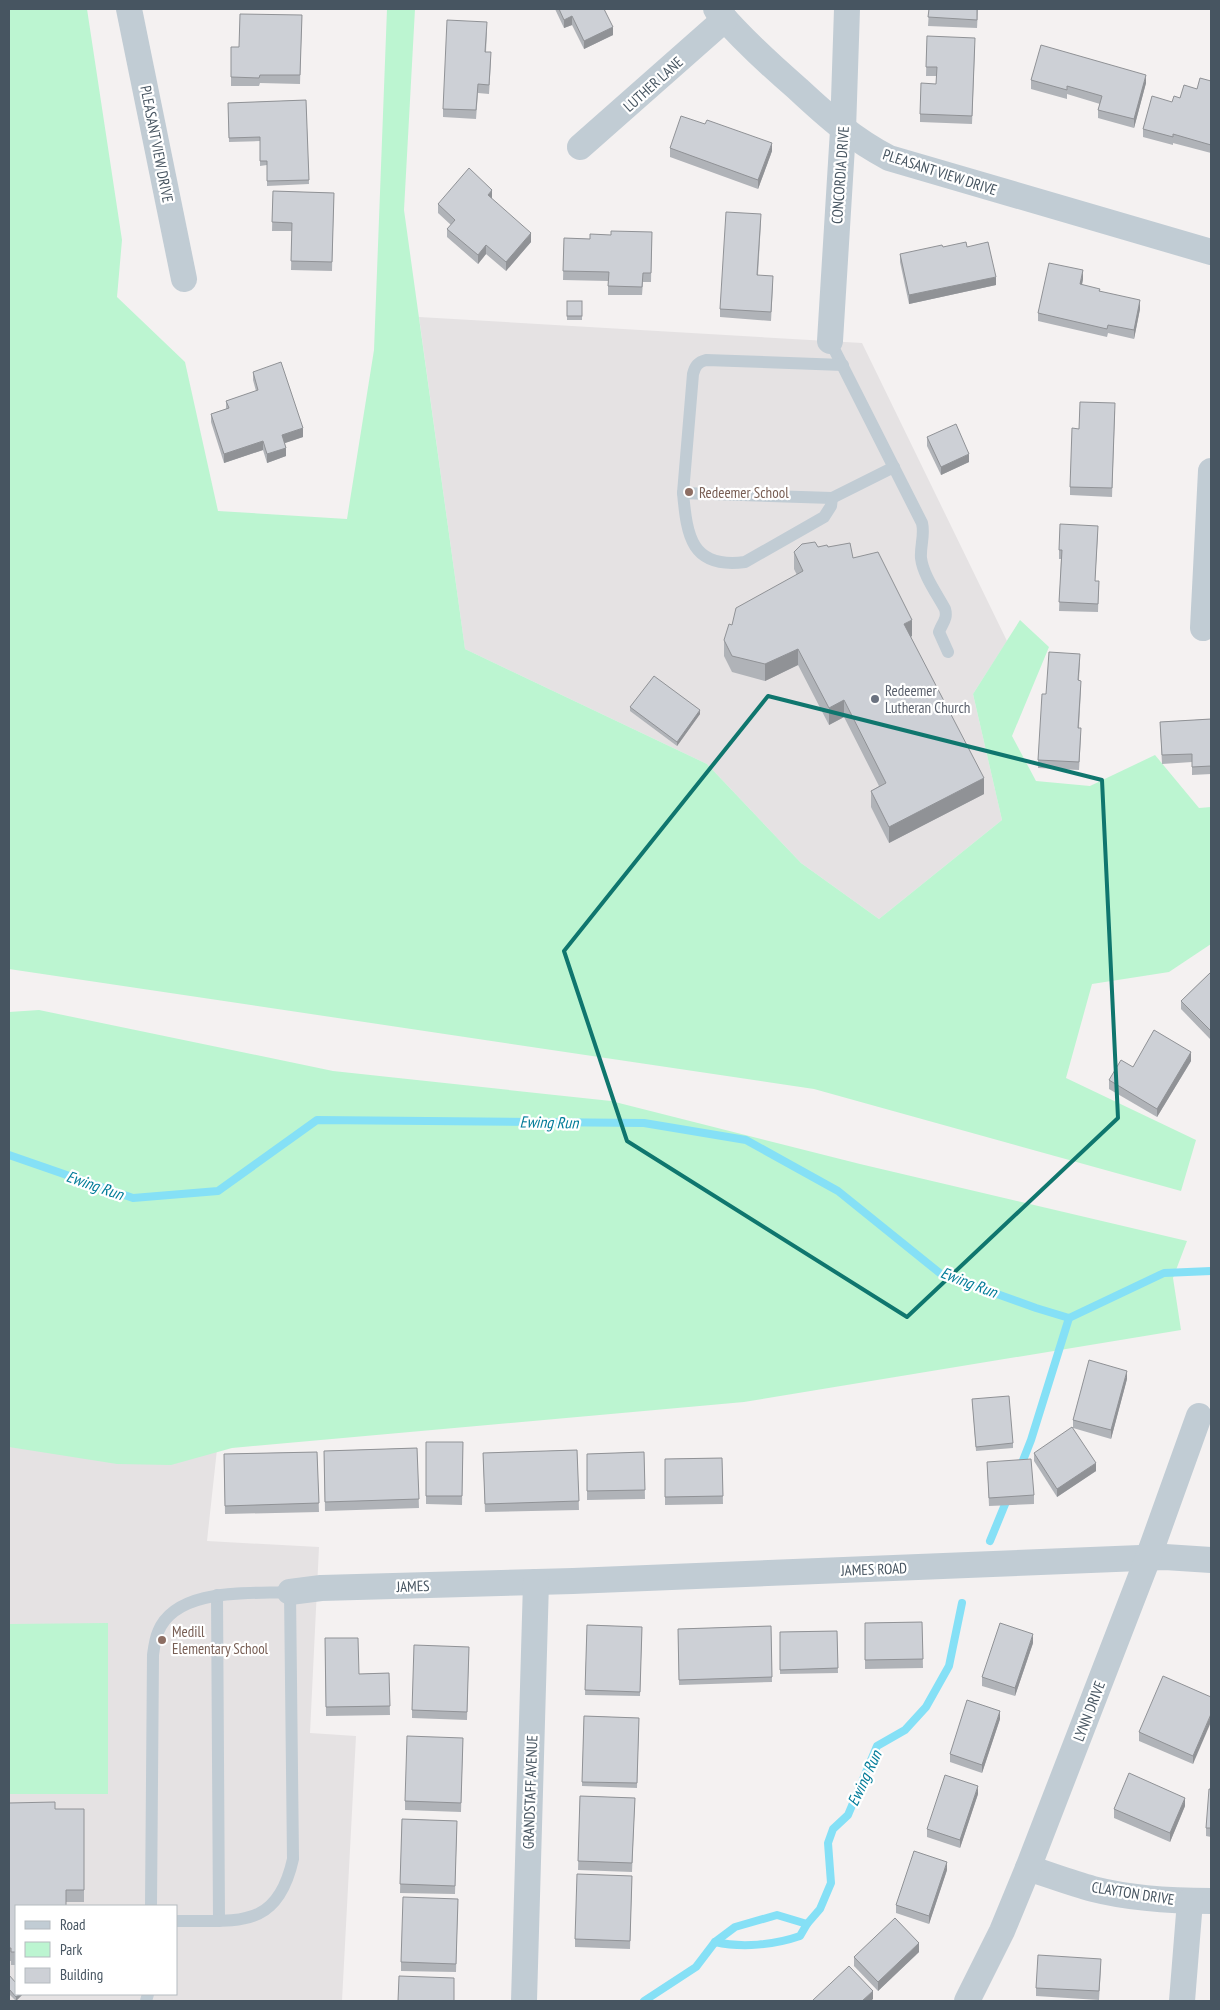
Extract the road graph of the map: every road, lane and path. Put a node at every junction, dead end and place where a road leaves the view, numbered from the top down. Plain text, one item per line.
1 (129, 9) edge
2 (847, 9) edge
3 (721, 14) edge
4 (843, 130) junction
5 (580, 147) dead end
6 (1211, 252) edge
7 (184, 279) dead end
8 (830, 341) joint
9 (843, 364) junction
10 (894, 467) junction
11 (1211, 471) edge
12 (683, 493) junction
13 (832, 498) junction
14 (1203, 628) dead end
15 (948, 652) dead end
16 (1199, 1416) dead end
17 (1148, 1558) junction
18 (1211, 1560) edge
19 (536, 1582) junction
20 (290, 1592) junction
21 (218, 1595) junction
22 (1028, 1868) junction
23 (1200, 1901) edge
24 (151, 1905) edge
25 (178, 1921) edge
26 (219, 1921) junction
27 (524, 2001) edge
28 (967, 2001) edge
29 (1182, 2001) edge

1 - 7 street, PLEASANT VIEW DRIVE
2 - 4 street, CONCORDIA DRIVE
3 - 4 street, PLEASANT VIEW DRIVE
3 - 5 street, LUTHER LANE
4 - 6 street, PLEASANT VIEW DRIVE
4 - 8 street, CONCORDIA DRIVE
8 - 9 lane
9 - 10 lane
9 - 12 lane
10 - 13 lane
10 - 15 lane
11 - 14 street
12 - 13 lane
12 - 13 lane
16 - 17 street, LYNN DRIVE
17 - 18 street, JAMES ROAD
17 - 19 street, JAMES ROAD
17 - 22 street, LYNN DRIVE
19 - 20 street, JAMES
19 - 27 street, GRANDSTAFF AVENUE
20 - 21 lane
20 - 26 lane
21 - 24 lane
21 - 26 lane
22 - 23 street, CLAYTON DRIVE
22 - 28 street, LYNN DRIVE
23 - 29 street
25 - 26 lane

